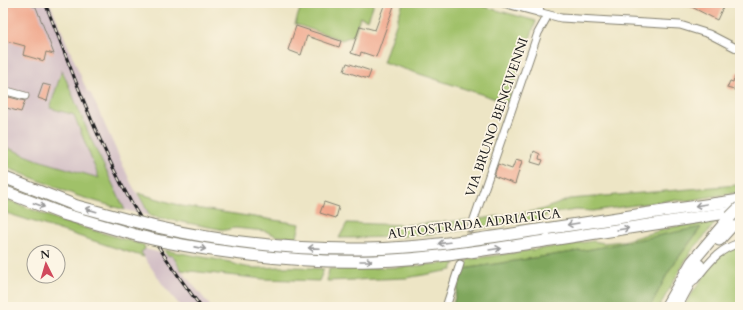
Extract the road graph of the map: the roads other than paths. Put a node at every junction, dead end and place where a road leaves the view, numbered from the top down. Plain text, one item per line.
1 (503, 3) edge
2 (540, 3) edge
3 (539, 13) junction
4 (548, 15) junction
5 (740, 50) edge
6 (3, 90) edge
7 (25, 96) dead end
8 (3, 177) edge
9 (3, 191) edge
10 (740, 200) edge
11 (740, 207) edge
12 (740, 211) edge
13 (735, 217) edge
14 (471, 228) tunnel mouth
15 (740, 243) edge
16 (460, 264) tunnel mouth
17 (677, 305) edge
18 (446, 307) edge
19 (666, 307) edge

1 - 3 street
2 - 3 street
3 - 4 street
4 - 5 street
4 - 14 street, VIA BRUNO BENCIVENNI
6 - 7 street
10 -> 8 highway, AUTOSTRADA ADRIATICA, bridge
9 -> 12 highway, AUTOSTRADA ADRIATICA, bridge
11 - 13 highway, bridge
13 - 17 highway
13 - 19 highway
15 - 17 street
16 - 18 street

